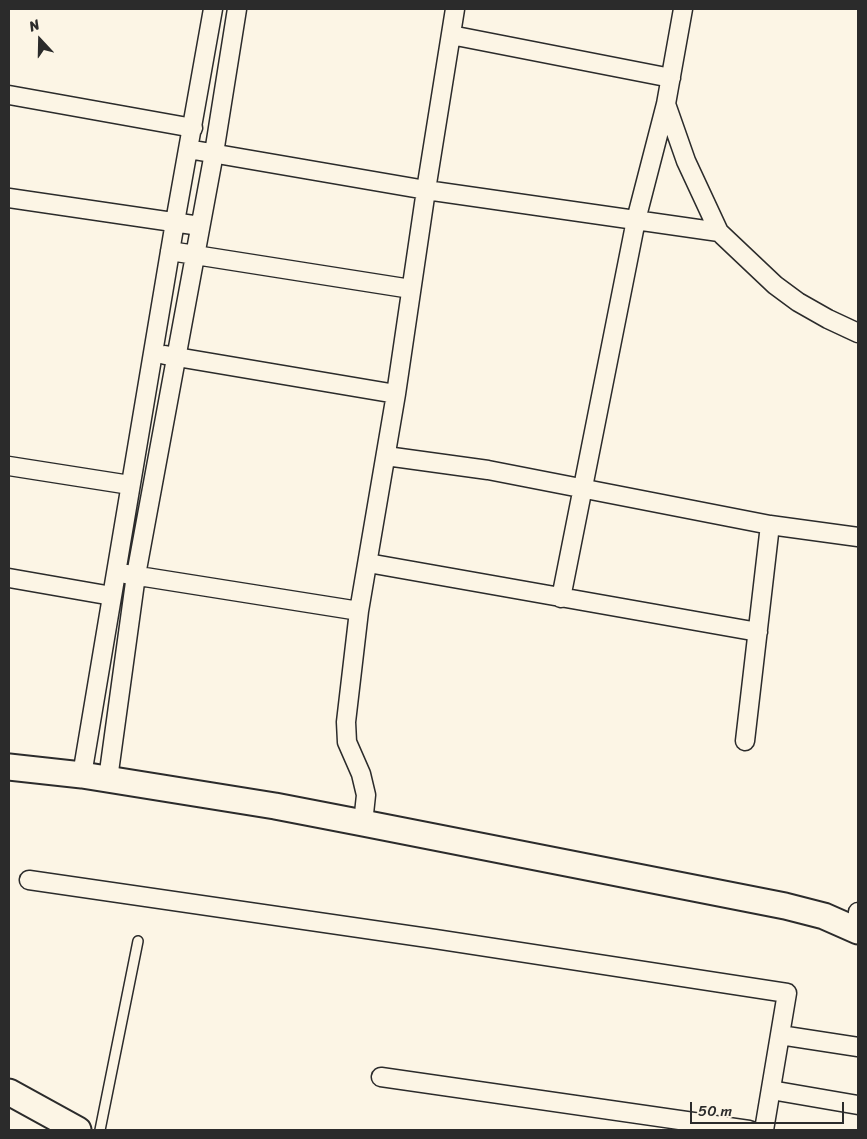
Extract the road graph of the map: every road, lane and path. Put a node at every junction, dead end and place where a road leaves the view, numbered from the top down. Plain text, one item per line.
1 (214, 9) edge
2 (237, 9) edge
3 (455, 9) edge
4 (683, 9) edge
5 (451, 34) junction
6 (670, 78) junction
7 (9, 95) edge
8 (666, 104) junction
9 (192, 128) junction
10 (188, 150) junction
11 (214, 153) junction
12 (426, 190) junction
13 (9, 198) edge
14 (636, 220) junction
15 (175, 222) junction
16 (200, 226) junction
17 (719, 232) junction
18 (170, 251) junction
19 (195, 255) junction
20 (411, 289) junction
21 (858, 333) edge
22 (153, 353) junction
23 (175, 357) junction
24 (396, 394) junction
25 (386, 456) junction
26 (9, 466) edge
27 (130, 485) junction
28 (584, 488) junction
29 (770, 524) junction
30 (858, 537) edge
31 (368, 563) junction
32 (116, 573) junction
33 (136, 575) junction
34 (9, 578) edge
35 (112, 596) junction
36 (561, 598) junction
37 (359, 611) junction
38 (758, 632) junction
39 (745, 741) dead end
40 (9, 767) edge
41 (82, 775) junction
42 (108, 779) junction
43 (364, 823) junction
44 (29, 880) dead end
45 (858, 924) edge
46 (138, 941) dead end
47 (780, 1035) junction
48 (858, 1047) edge
49 (381, 1077) dead end
50 (771, 1090) junction
51 (9, 1092) edge
52 (9, 1102) edge
53 (858, 1105) edge
54 (41, 1130) edge
55 (78, 1130) edge
56 (100, 1130) edge
57 (749, 1130) edge
58 (764, 1130) edge

1 - 9 street
2 - 11 street
3 - 5 street
4 - 6 street
5 - 6 street
5 - 12 street
6 - 8 street
7 - 9 street
8 - 14 street
8 - 17 street
9 - 10 street
10 - 11 street
10 - 15 street
11 - 12 street
11 - 16 street
12 - 14 street
12 - 20 street
13 - 15 street
14 - 17 street
14 - 28 street
15 - 16 street
15 - 18 street
16 - 19 street
17 - 21 street
18 - 19 street
18 - 22 street
19 - 20 street
19 - 23 street
20 - 24 street
22 - 23 street
22 - 27 street
23 - 24 street
23 - 33 street
24 - 25 street
25 - 28 street
25 - 31 street
26 - 27 street
27 - 32 street
28 - 29 street
28 - 36 street
29 - 30 street
29 - 38 street
31 - 36 street
31 - 37 street
32 - 33 street
32 - 35 street
33 - 37 street
33 - 42 street
34 - 35 street
35 - 41 street
36 - 38 street
37 - 43 street
38 - 39 street
40 - 41 street
41 - 42 street
42 - 43 street
43 - 45 street
44 - 47 street
46 - 56 lane
47 - 48 street
47 - 50 street
49 - 57 street
50 - 53 street
50 - 58 street
51 - 55 street
52 - 54 street

